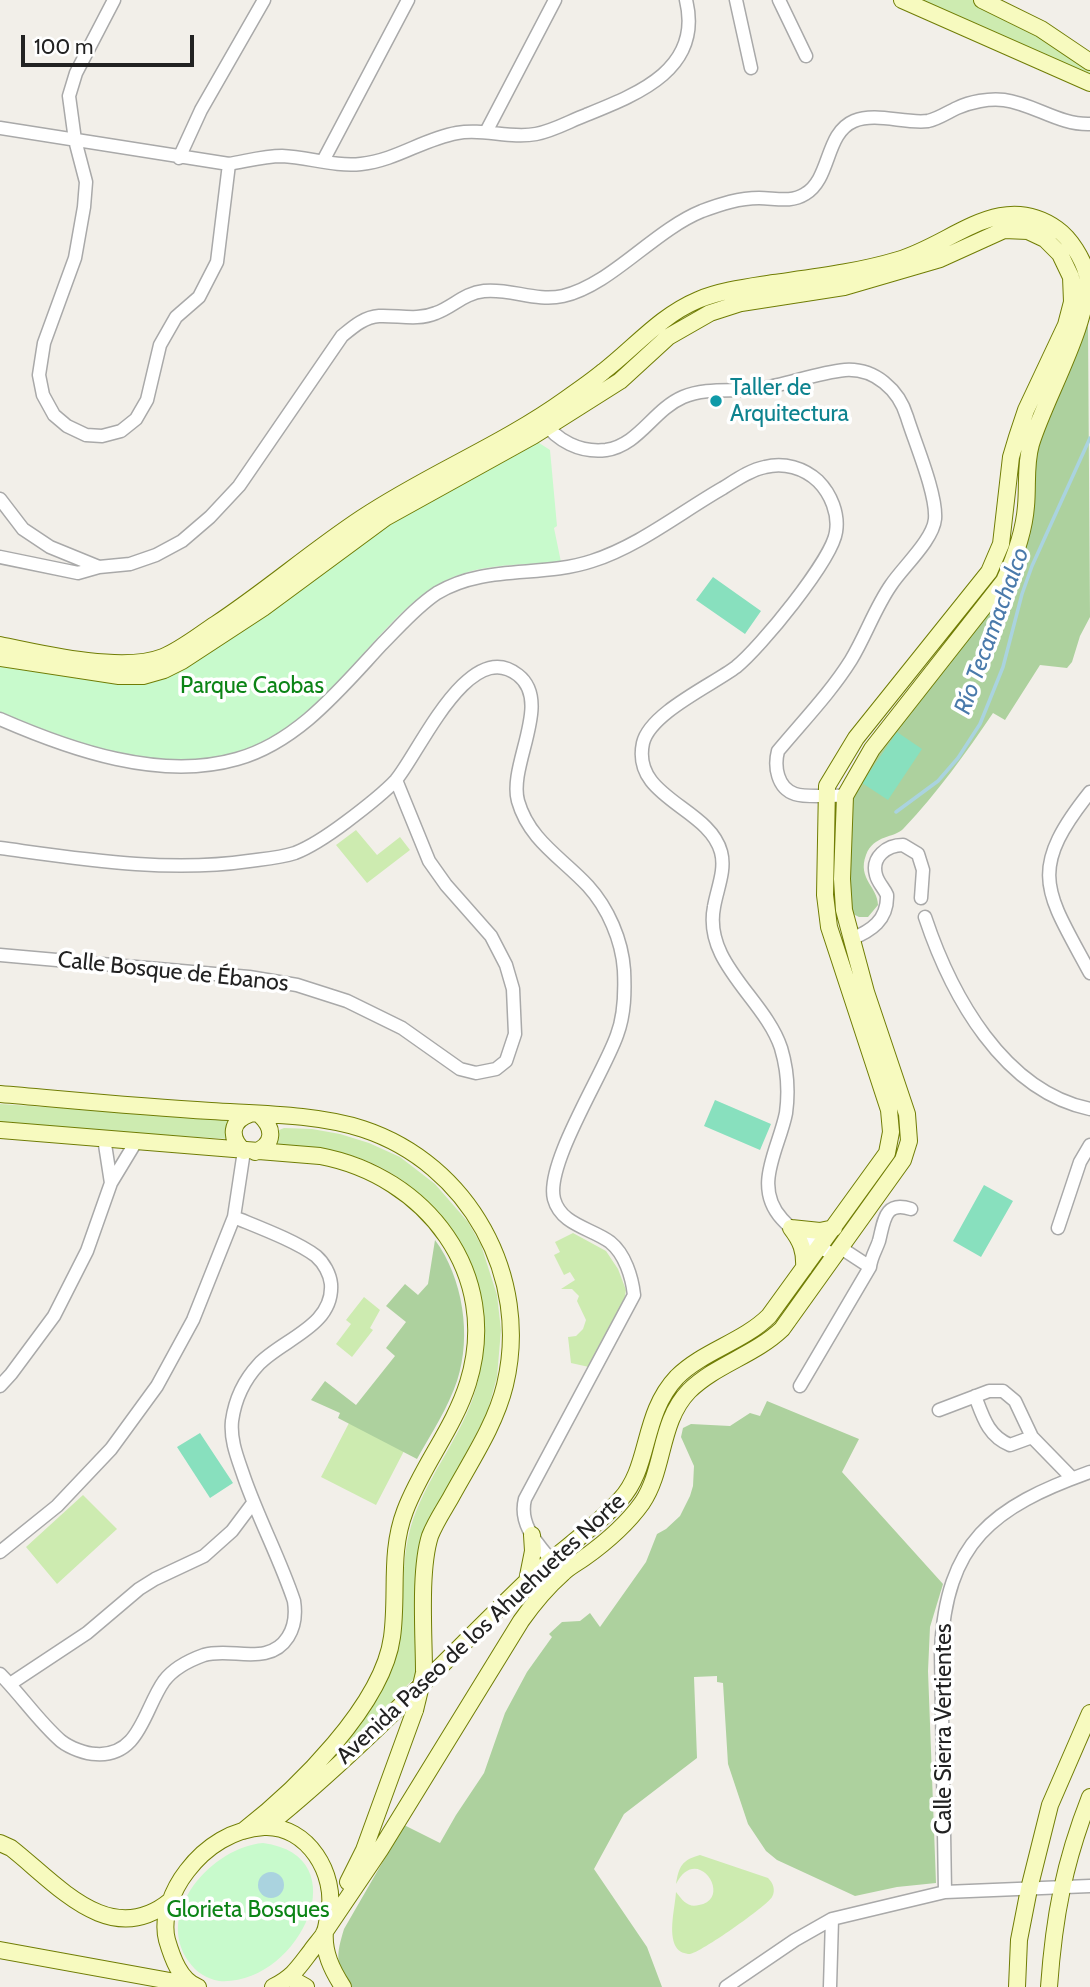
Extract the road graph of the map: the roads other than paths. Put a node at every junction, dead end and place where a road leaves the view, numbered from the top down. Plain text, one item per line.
1 (114, 0) edge
2 (264, 0) edge
3 (408, 0) edge
4 (555, 0) edge
5 (685, 0) edge
6 (736, 0) edge
7 (779, 0) edge
8 (902, 0) edge
9 (982, 0) edge
10 (806, 56) dead end
11 (1090, 62) edge
12 (751, 68) dead end
13 (1090, 83) edge
14 (1090, 124) edge
15 (0, 128) edge
16 (485, 132) junction
17 (75, 140) junction
18 (179, 158) junction
19 (323, 161) junction
20 (229, 164) junction
21 (983, 220) junction
22 (988, 236) junction
23 (544, 422) junction
24 (0, 499) edge
25 (1007, 506) junction
26 (1026, 507) junction
27 (0, 557) edge
28 (99, 567) junction
29 (293, 577) junction
30 (0, 645) edge
31 (0, 658) edge
32 (0, 719) edge
33 (396, 780) junction
34 (1090, 792) edge
35 (827, 795) junction
36 (845, 796) junction
37 (0, 848) edge
38 (921, 898) dead end
39 (925, 917) dead end
40 (851, 939) junction
41 (0, 955) edge
42 (1090, 973) edge
43 (874, 1037) junction
44 (0, 1094) edge
45 (1090, 1109) edge
46 (255, 1114) junction
47 (1, 1134) edge
48 (104, 1138) junction
49 (137, 1140) junction
50 (1090, 1145) edge
51 (250, 1151) junction
52 (111, 1183) junction
53 (911, 1209) dead end
54 (234, 1217) junction
55 (791, 1228) junction
56 (834, 1228) junction
57 (1058, 1228) dead end
58 (820, 1247) junction
59 (838, 1252) junction
60 (870, 1267) junction
61 (804, 1268) junction
62 (0, 1385) edge
63 (800, 1386) dead end
64 (975, 1396) junction
65 (939, 1410) dead end
66 (1032, 1437) junction
67 (1090, 1472) edge
68 (1072, 1478) junction
69 (253, 1503) junction
70 (532, 1535) junction
71 (0, 1552) edge
72 (551, 1559) junction
73 (562, 1574) junction
74 (527, 1581) junction
75 (0, 1674) edge
76 (10, 1684) junction
77 (1090, 1713) edge
78 (1090, 1797) edge
79 (266, 1827) junction
80 (243, 1831) junction
81 (0, 1843) edge
82 (1061, 1886) junction
83 (1090, 1886) edge
84 (1029, 1889) junction
85 (945, 1892) junction
86 (170, 1901) junction
87 (832, 1919) junction
88 (324, 1933) junction
89 (0, 1950) edge
90 (290, 1978) junction
91 (195, 1986) edge
92 (273, 1987) edge
93 (306, 1987) edge
94 (343, 1987) edge
95 (726, 1987) edge
96 (830, 1987) edge
97 (1017, 1987) edge
98 (1049, 1987) edge

1 - 17 street
2 - 18 street
3 - 19 street
4 - 16 street
5 - 16 street
6 - 12 street
7 - 10 street
8 - 13 street
9 - 11 street
14 - 28 street
15 - 17 street
16 - 19 street
17 - 18 street
17 - 20 street
18 - 20 street
19 - 20 street
21 - 22 street
21 - 23 street, Avenida Paseo de los Ahuehuetes Norte
21 - 26 street, Avenida Paseo de los Ahuehuetes Norte
22 - 23 street, Avenida Paseo de los Ahuehuetes Norte
22 - 25 street, Avenida Paseo de los Ahuehuetes Norte
23 - 29 street, Avenida Paseo de los Ahuehuetes Norte
23 - 35 street
24 - 28 street
25 - 26 street
25 - 35 street, Avenida Paseo de los Ahuehuetes Norte
26 - 36 street, Avenida Paseo de los Ahuehuetes Norte
27 - 28 street
29 - 30 street, Avenida Paseo de los Ahuehuetes Norte
29 - 31 street, Avenida Paseo de los Ahuehuetes Norte
32 - 55 street
33 - 37 street
33 - 41 street, Calle Bosque de Ébanos
33 - 70 street
34 - 42 street
35 - 36 street
35 - 43 street, Avenida Paseo de los Ahuehuetes Norte
36 - 40 street, Avenida Paseo de los Ahuehuetes Norte
38 - 40 street
39 - 45 street
40 - 43 street, Avenida Paseo de los Ahuehuetes Norte
43 - 56 street, Avenida Paseo de los Ahuehuetes Norte
43 - 59 street, Avenida Paseo de los Ahuehuetes Norte
44 - 46 street
46 - 51 street
46 - 51 street
46 - 88 street, bridge
47 - 48 street
48 - 49 street
48 - 52 street
49 - 51 street
49 - 52 street
50 - 57 street
51 - 54 street
51 - 80 street
52 - 62 street
53 - 60 street
54 - 69 street
54 - 71 street
55 - 56 street
55 - 58 street
55 - 61 street
56 - 58 street, Avenida Paseo de los Ahuehuetes Norte
58 - 59 street
58 - 61 street, Avenida Paseo de los Ahuehuetes Norte
59 - 60 street
59 - 73 street, Avenida Paseo de los Ahuehuetes Norte
60 - 63 street
61 - 72 street, Avenida Paseo de los Ahuehuetes Norte
64 - 65 street
64 - 66 street
64 - 66 street
66 - 68 street
67 - 68 street, Calle Sierra Vertientes
68 - 85 street, Calle Sierra Vertientes
69 - 76 street
69 - 76 street
70 - 72 street
70 - 74 street
72 - 73 street
72 - 74 street, Avenida Paseo de los Ahuehuetes Norte
73 - 88 street, Avenida Paseo de los Ahuehuetes Norte
74 - 79 street, Avenida Paseo de los Ahuehuetes Norte
75 - 76 street
77 - 84 street
78 - 82 street
79 - 80 street
79 - 88 street
80 - 86 street
81 - 86 street
82 - 83 street
82 - 84 street
82 - 98 street
84 - 85 street
84 - 97 street
85 - 87 street
86 - 91 street
87 - 95 street
87 - 96 street
88 - 90 street
88 - 94 street
89 - 91 street
90 - 92 street
90 - 93 street

